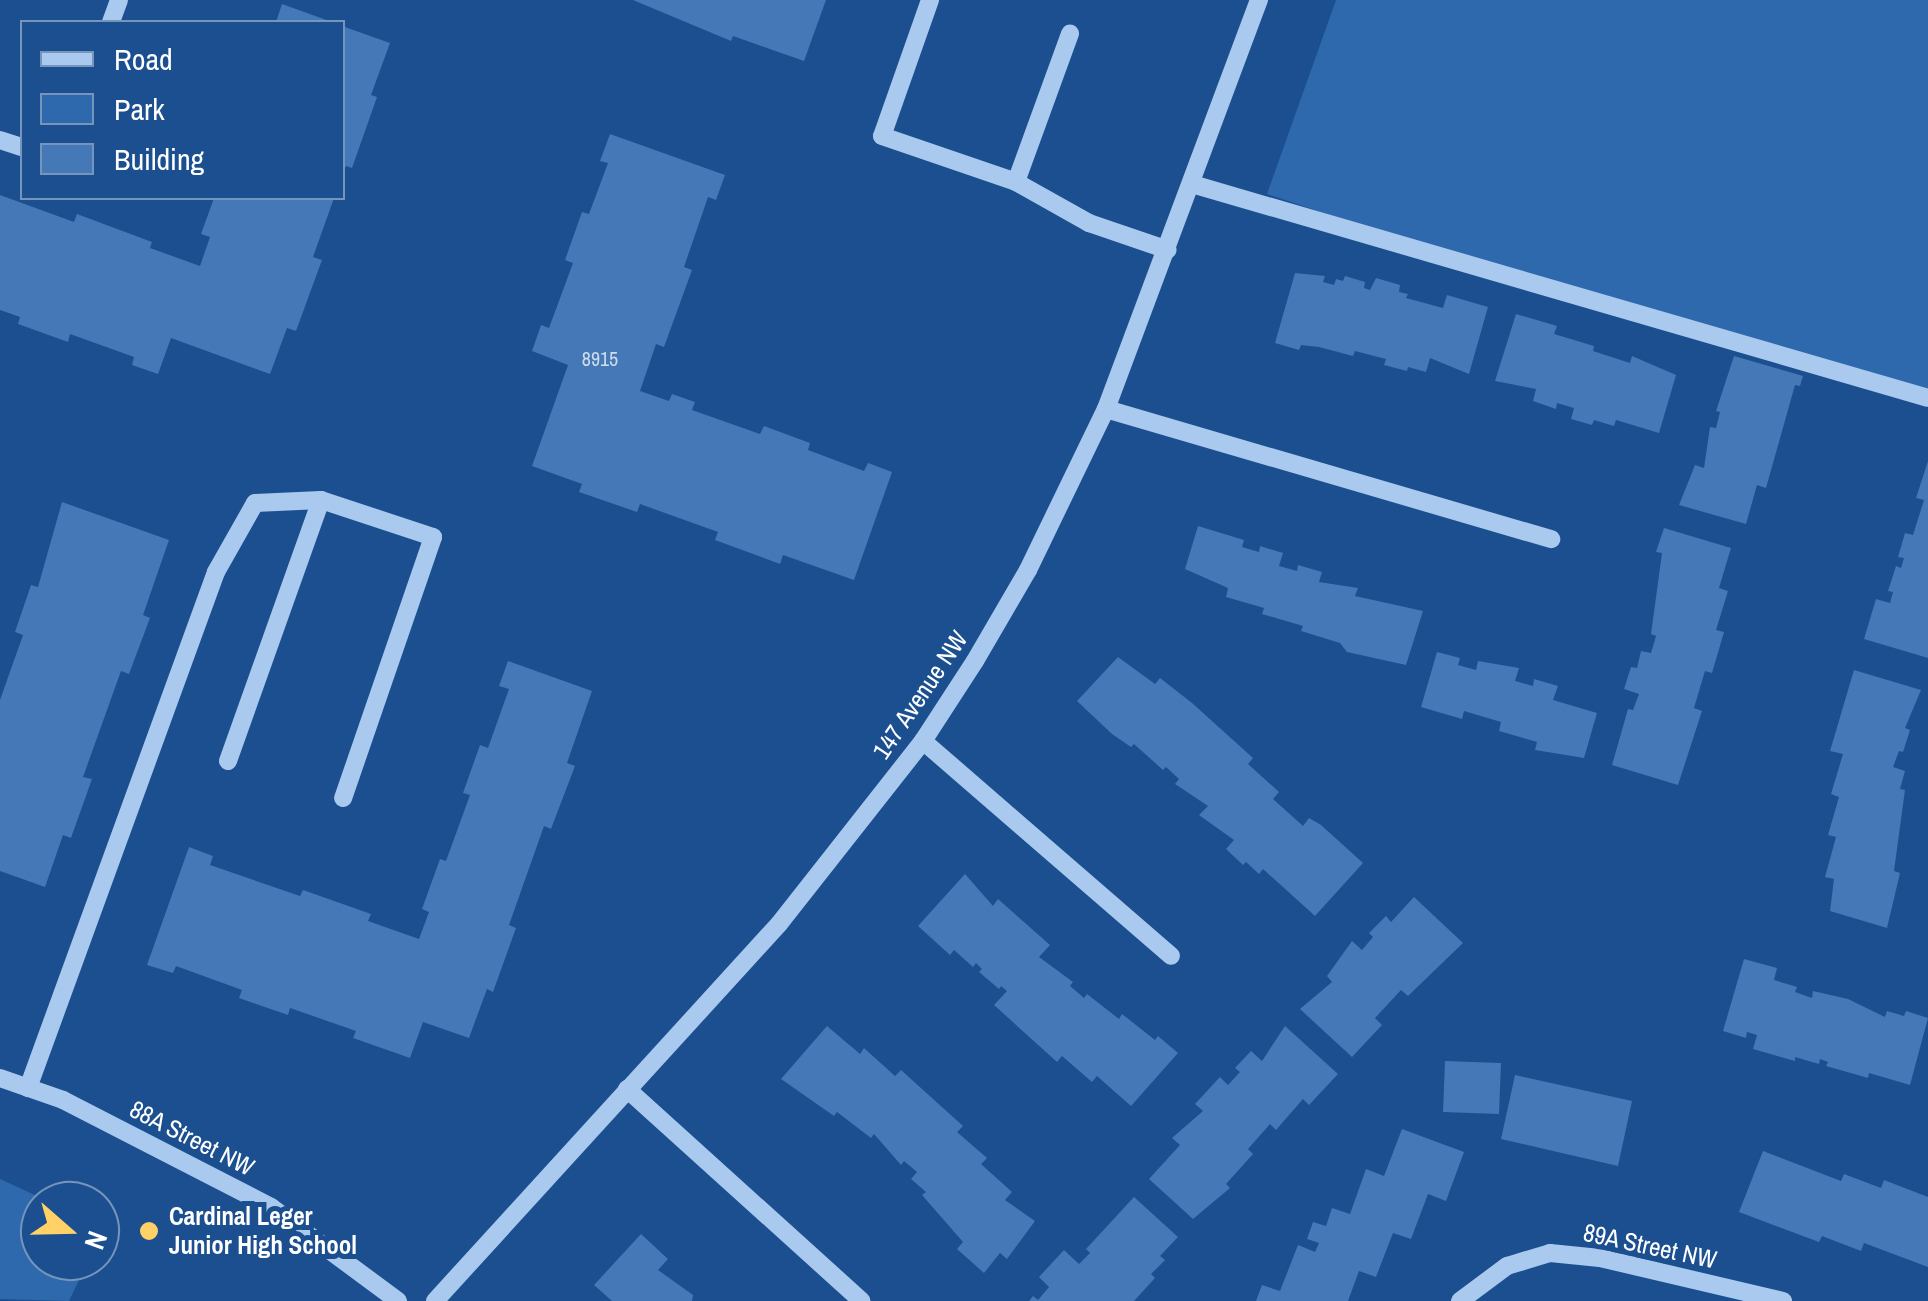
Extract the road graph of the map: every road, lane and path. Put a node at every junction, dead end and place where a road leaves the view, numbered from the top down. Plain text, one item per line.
1 (930, 0) edge
2 (1259, 0) edge
3 (1070, 34) dead end
4 (1016, 182) junction
5 (1192, 184) junction
6 (1168, 250) junction
7 (1928, 398) edge
8 (1106, 409) junction
9 (320, 500) junction
10 (1551, 539) dead end
11 (923, 741) junction
12 (228, 761) dead end
13 (342, 798) dead end
14 (1171, 956) dead end
15 (0, 1078) edge
16 (28, 1088) junction
17 (627, 1090) junction
18 (398, 1301) edge
19 (435, 1301) edge
20 (862, 1301) edge
21 (1460, 1301) edge
22 (1783, 1301) edge

1 - 4 street
2 - 5 street, 147 Avenue NW
3 - 4 street
4 - 6 street
5 - 6 street, 147 Avenue NW
5 - 7 street
6 - 8 street, 147 Avenue NW
8 - 10 street
8 - 11 street, 147 Avenue NW
9 - 12 street
9 - 13 street
9 - 16 street
11 - 14 street
11 - 17 street, 147 Avenue NW
15 - 16 street, 88A Street NW
16 - 18 street, 88A Street NW
17 - 19 street, 147 Avenue NW
17 - 20 street
21 - 22 street, 89A Street NW

